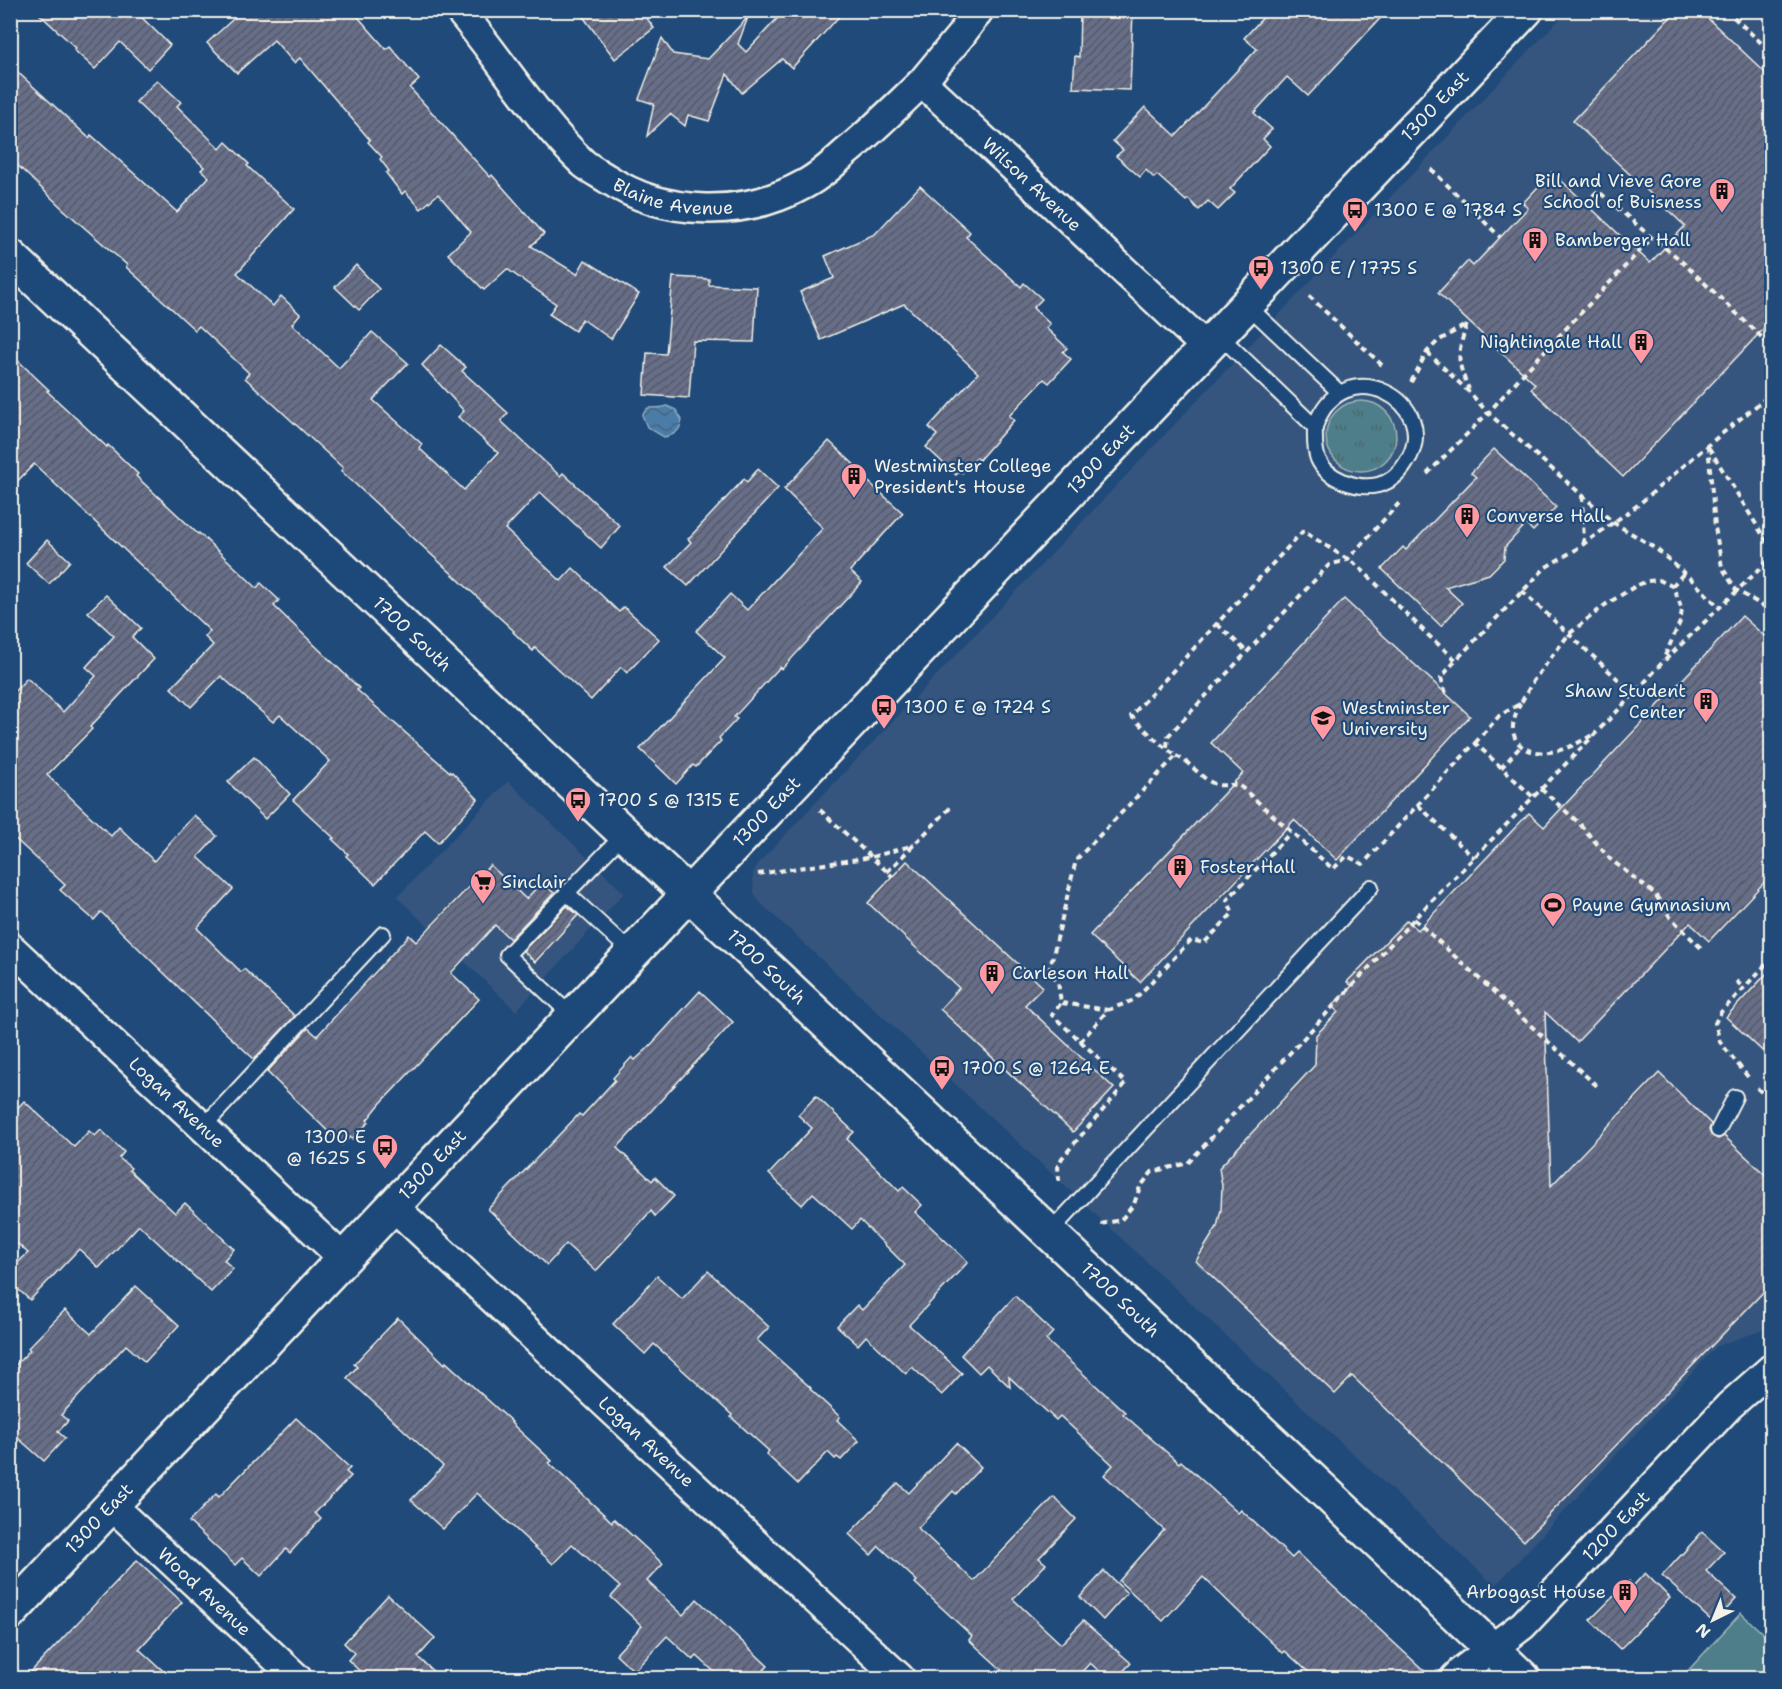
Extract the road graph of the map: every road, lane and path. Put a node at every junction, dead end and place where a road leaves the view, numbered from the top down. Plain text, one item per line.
1 (459, 10) edge
2 (979, 10) edge
3 (1526, 10) edge
4 (1726, 10) edge
5 (1772, 53) edge
6 (922, 82) junction
7 (1431, 169) dead end
8 (1585, 203) dead end
9 (1500, 237) dead end
10 (1652, 238) junction
11 (10, 256) edge
12 (1309, 296) dead end
13 (1247, 305) junction
14 (1213, 341) junction
15 (1772, 347) edge
16 (1427, 352) junction
17 (1377, 369) dead end
18 (1340, 393) junction
19 (1413, 393) dead end
20 (1470, 393) junction
21 (1772, 393) edge
22 (1488, 413) junction
23 (1315, 427) junction
24 (1708, 445) junction
25 (1426, 475) dead end
26 (1582, 495) junction
27 (1402, 500) dead end
28 (1614, 523) junction
29 (1584, 544) junction
30 (1772, 549) edge
31 (1772, 557) edge
32 (1347, 560) junction
33 (1684, 573) junction
34 (1672, 586) junction
35 (1736, 590) junction
36 (1522, 591) junction
37 (1719, 607) junction
38 (1772, 611) edge
39 (1217, 624) junction
40 (1569, 633) junction
41 (1247, 652) junction
42 (1456, 660) junction
43 (1661, 664) junction
44 (1446, 693) dead end
45 (1634, 694) junction
46 (1521, 703) junction
47 (1597, 732) junction
48 (1475, 743) junction
49 (1521, 746) junction
50 (1167, 747) junction
51 (1176, 756) junction
52 (1501, 768) junction
53 (1541, 789) junction
54 (1533, 797) junction
55 (1418, 805) junction
56 (951, 807) dead end
57 (820, 810) dead end
58 (1291, 832) junction
59 (625, 833) junction
60 (914, 844) junction
61 (872, 857) junction
62 (1474, 858) junction
63 (887, 872) junction
64 (758, 874) dead end
65 (893, 877) dead end
66 (1371, 887) dead end
67 (567, 893) junction
68 (690, 895) junction
69 (1414, 920) junction
70 (383, 934) dead end
71 (10, 947) edge
72 (1703, 950) dead end
73 (633, 954) junction
74 (1772, 958) edge
75 (1736, 981) dead end
76 (1744, 988) junction
77 (1061, 1003) junction
78 (1108, 1010) junction
79 (573, 1017) junction
80 (1080, 1042) junction
81 (1598, 1087) dead end
82 (1735, 1097) dead end
83 (1772, 1102) edge
84 (203, 1127) junction
85 (1718, 1130) dead end
86 (1059, 1181) dead end
87 (393, 1206) junction
88 (1101, 1224) dead end
89 (1049, 1233) junction
90 (344, 1259) junction
91 (1772, 1368) edge
92 (111, 1506) junction
93 (10, 1614) edge
94 (1491, 1649) junction
95 (297, 1678) edge
96 (900, 1678) edge
97 (1455, 1678) edge
98 (1523, 1678) edge

1 - 6 street, Blaine Avenue
2 - 6 street
3 - 13 main road, 1300 East
4 - 5 path
6 - 14 street, Wilson Avenue
7 - 9 path
8 - 10 path
10 - 15 path
10 - 22 path
11 - 59 main road, 1700 South
12 - 17 path
13 - 14 main road, 1300 East
13 - 18 lane
14 - 23 lane
14 - 68 main road, 1300 East
16 - 19 path
16 - 20 path
16 - 20 path
18 - 23 lane
18 - 23 lane
20 - 22 path
21 - 24 path
22 - 25 path
22 - 26 path
24 - 28 path
24 - 30 path
24 - 35 path
26 - 28 path
26 - 29 path
27 - 32 path
28 - 29 path
28 - 33 path
29 - 36 path
31 - 35 path
32 - 39 path
32 - 41 path
32 - 42 path
33 - 34 path
33 - 37 path
34 - 40 path
34 - 43 path
35 - 37 path
35 - 38 path
36 - 40 path
36 - 42 path
37 - 43 path
39 - 41 path
39 - 50 path
40 - 45 path
40 - 46 path
41 - 50 path
42 - 44 path
43 - 45 path
45 - 47 path
46 - 48 path
46 - 49 path
47 - 49 path
47 - 53 path
48 - 52 path
48 - 55 path
49 - 52 path
50 - 51 path
51 - 58 path
51 - 77 path
52 - 54 path
53 - 54 path
53 - 72 path
54 - 62 path
55 - 58 path
55 - 62 path
56 - 60 path
57 - 61 path
58 - 78 path
59 - 67 lane
59 - 68 main road, 1700 South
60 - 61 path
60 - 63 path
61 - 63 path
61 - 64 path
62 - 69 path
63 - 65 path
66 - 89 lane
67 - 73 lane
67 - 79 lane
68 - 73 main road, 1300 East
68 - 89 main road, 1700 South
69 - 81 path
69 - 88 path
70 - 84 lane
71 - 84 street, Logan Avenue
73 - 79 main road, 1300 East
74 - 76 path
75 - 76 path
76 - 83 path
77 - 78 path
77 - 80 path
78 - 80 path
79 - 87 main road, 1300 East
80 - 86 path
82 - 85 lane
84 - 90 street, Logan Avenue
87 - 90 main road, 1300 East
87 - 96 street, Logan Avenue
89 - 94 main road, 1700 South
90 - 92 main road, 1300 East
91 - 94 street, 1200 East
92 - 93 main road, 1300 East
92 - 95 street, Wood Avenue
94 - 97 street, 1200 East
94 - 98 main road, 1700 South

